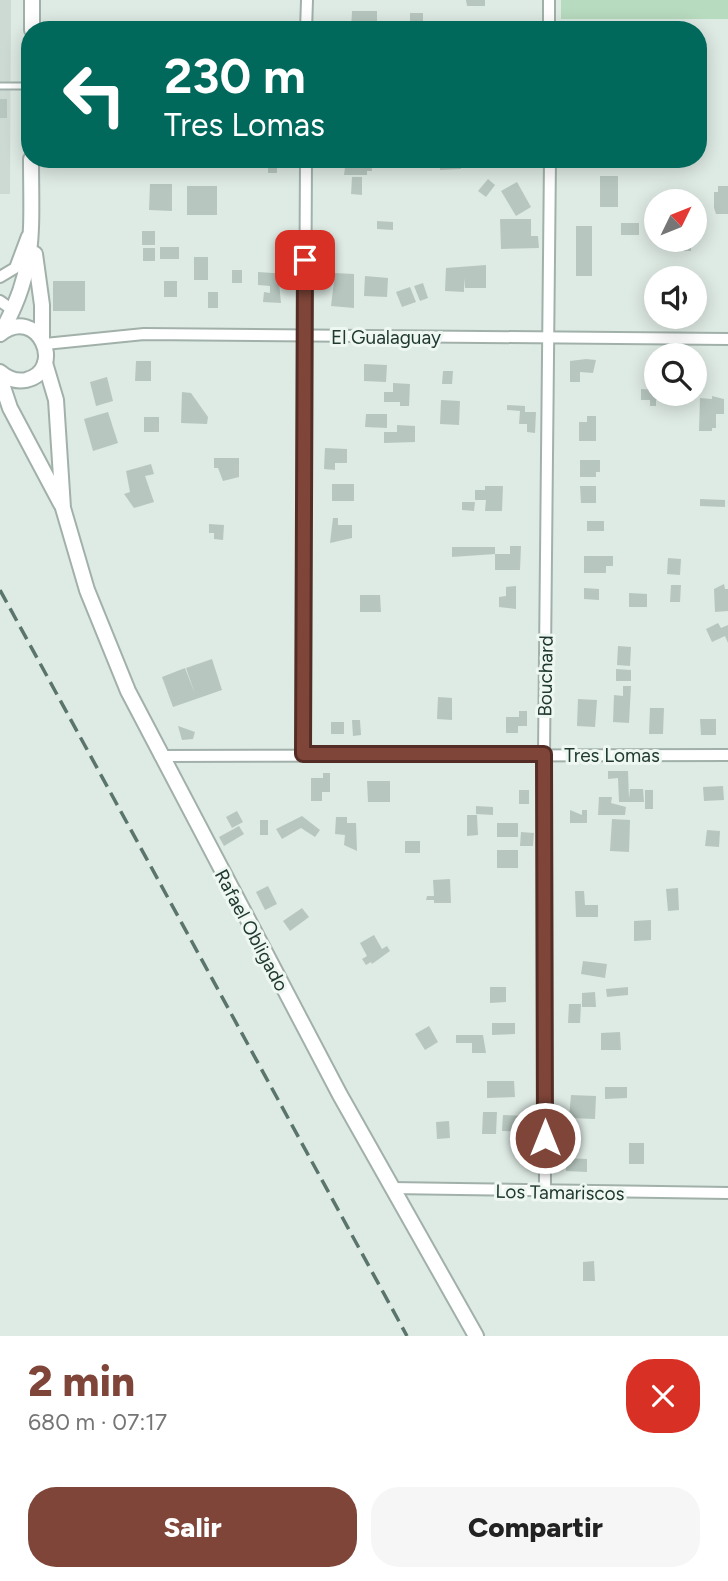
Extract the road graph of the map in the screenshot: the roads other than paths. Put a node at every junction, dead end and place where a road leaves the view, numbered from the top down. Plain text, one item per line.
1 (32, 0) edge
2 (307, 0) edge
3 (549, 0) edge
4 (32, 21) edge
5 (306, 21) edge
6 (549, 21) edge
7 (0, 86) edge
8 (21, 86) edge
9 (31, 168) edge
10 (306, 168) edge
11 (550, 168) edge
12 (31, 223) junction
13 (0, 276) edge
14 (0, 301) edge
15 (14, 311) junction
16 (0, 334) edge
17 (305, 336) junction
18 (550, 338) junction
19 (728, 339) edge
20 (43, 342) junction
21 (45, 363) junction
22 (0, 375) edge
23 (63, 508) junction
24 (303, 754) junction
25 (544, 754) junction
26 (728, 755) edge
27 (160, 756) junction
28 (391, 1188) junction
29 (545, 1192) junction
30 (728, 1193) edge
31 (476, 1336) edge

1 - 4 street
2 - 5 street
3 - 6 street
7 - 8 lane
9 - 12 street
10 - 17 street
11 - 18 street, Bouchard
12 - 13 street
12 - 15 street
12 - 20 street
14 - 15 street
15 - 16 street
16 - 20 street
17 - 18 street, El Gualaguay
17 - 20 street, El Gualaguay
17 - 24 street
18 - 19 street, El Gualaguay
18 - 25 street, Bouchard
20 - 21 street, Rafael Obligado
21 - 22 street
21 - 23 street, Rafael Obligado
22 - 23 street, Rafael Obligado
23 - 27 street, Rafael Obligado
24 - 25 street, Tres Lomas
24 - 27 street, Tres Lomas
25 - 26 street, Tres Lomas
25 - 29 street, Bouchard
27 - 28 street, Rafael Obligado
28 - 29 street, Los Tamariscos
28 - 31 street, Rafael Obligado
29 - 30 street, Los Tamariscos

